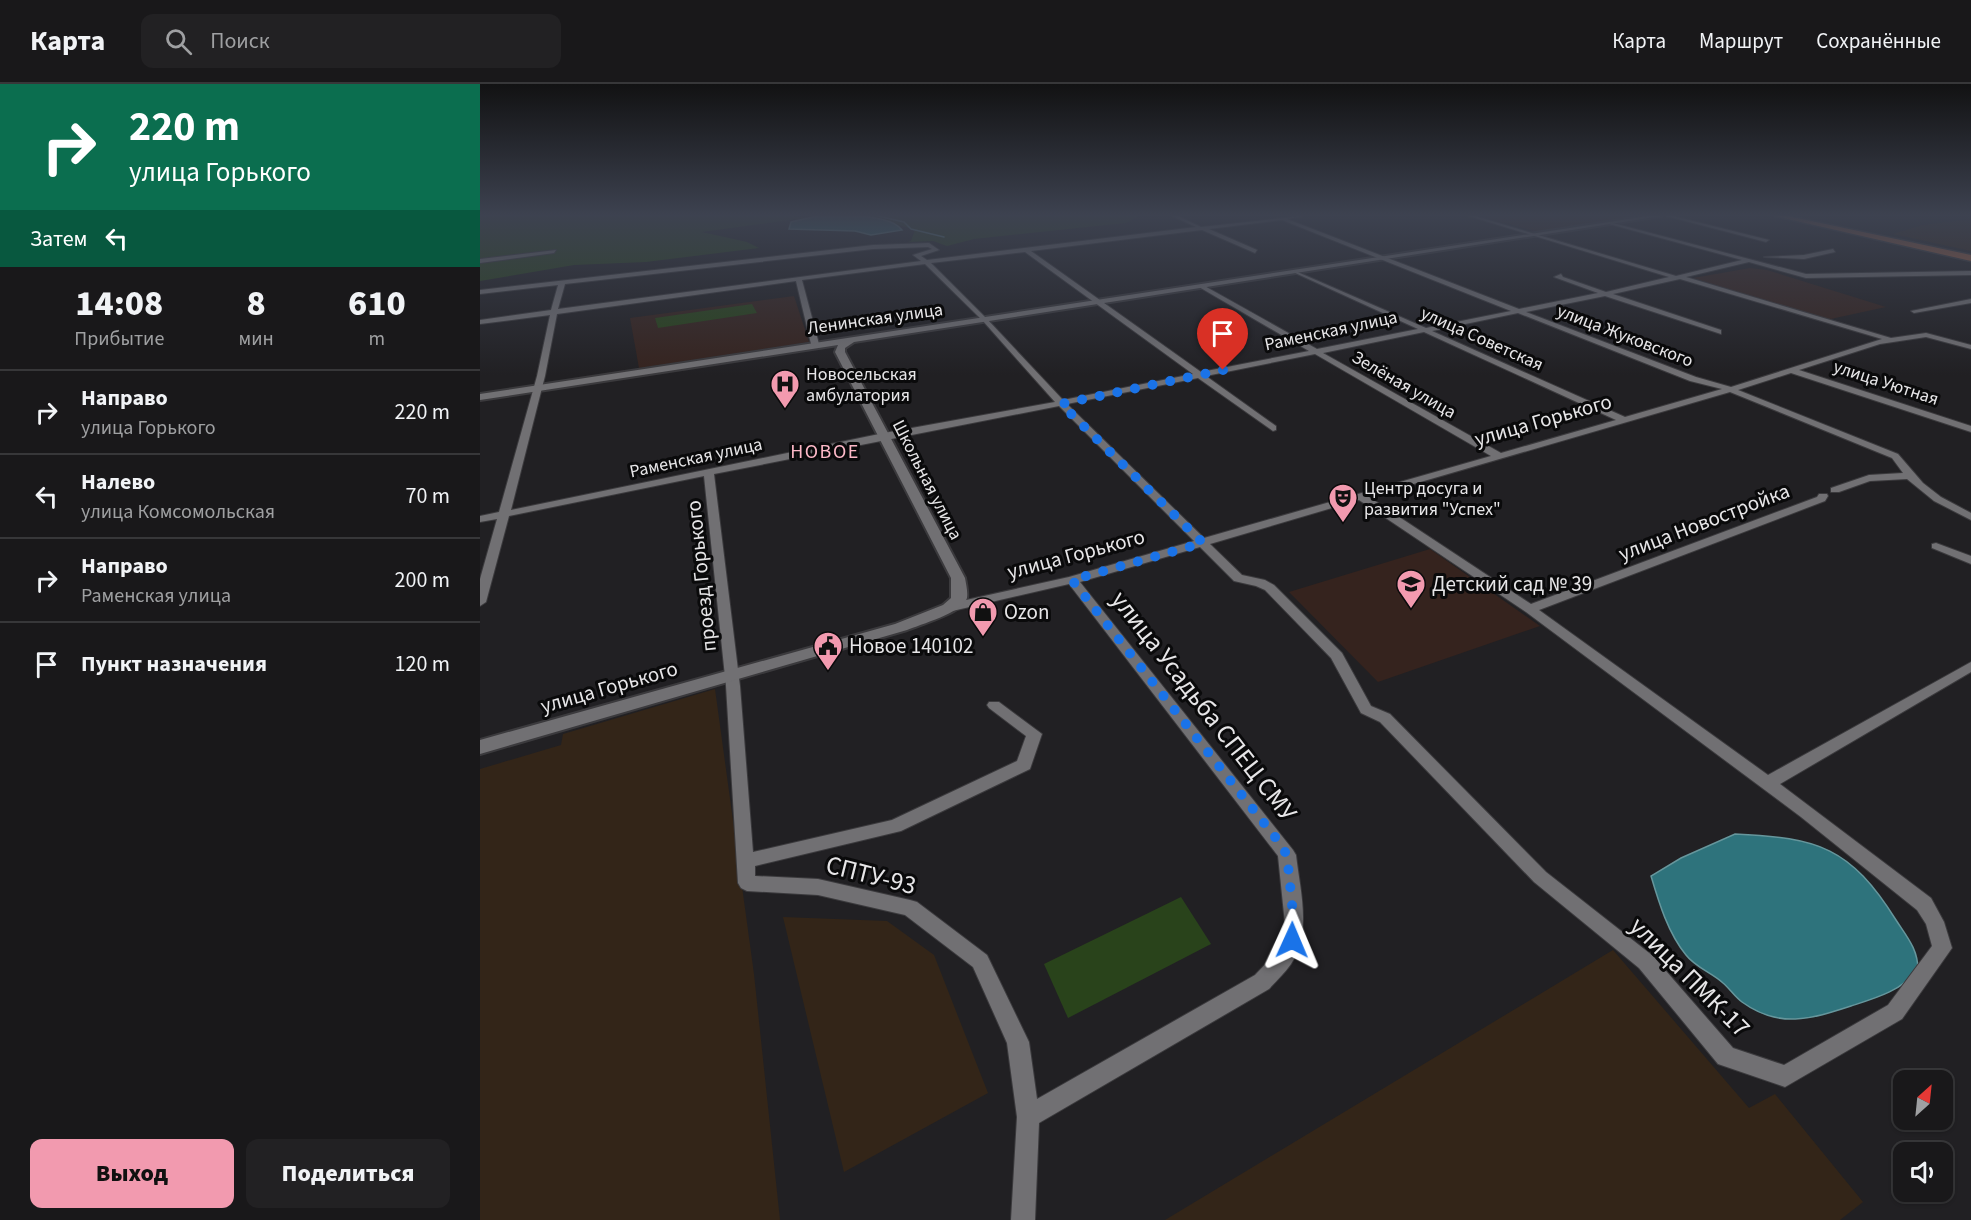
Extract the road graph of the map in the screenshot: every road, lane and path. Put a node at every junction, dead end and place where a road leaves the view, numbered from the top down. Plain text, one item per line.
1 (681, 269) edge
2 (874, 269) edge
3 (933, 269) edge
4 (1052, 269) edge
5 (1307, 269) edge
6 (1412, 269) edge
7 (1651, 269) edge
8 (1716, 269) edge
9 (1784, 269) edge
10 (1295, 271) junction
11 (1971, 273) edge
12 (1561, 276) dead end
13 (1681, 278) junction
14 (799, 279) junction
15 (562, 282) junction
16 (1201, 286) junction
17 (480, 292) edge
18 (1604, 294) junction
19 (1971, 301) edge
20 (1098, 302) junction
21 (1914, 310) dead end
22 (1519, 311) junction
23 (552, 313) junction
24 (985, 320) junction
25 (480, 322) edge
26 (1425, 329) junction
27 (1718, 332) dead end
28 (853, 339) junction
29 (1890, 340) junction
30 (815, 344) junction
31 (1968, 345) edge
32 (1317, 351) junction
33 (1790, 370) junction
34 (1200, 375) junction
35 (539, 387) junction
36 (1729, 390) junction
37 (480, 397) edge
38 (1061, 404) junction
39 (1624, 420) junction
40 (1273, 428) dead end
41 (1971, 429) edge
42 (884, 435) junction
43 (1498, 456) junction
44 (709, 472) junction
45 (1908, 476) junction
46 (1835, 490) dead end
47 (1360, 496) junction
48 (1823, 496) dead end
49 (502, 514) junction
50 (1971, 517) edge
51 (480, 519) edge
52 (1203, 543) junction
53 (1936, 546) dead end
54 (1971, 561) edge
55 (1072, 580) junction
56 (480, 602) edge
57 (948, 608) junction
58 (1530, 609) junction
59 (1971, 666) edge
60 (731, 675) junction
61 (994, 705) dead end
62 (480, 747) edge
63 (1766, 784) junction
64 (744, 861) junction
65 (1028, 1117) junction
66 (1023, 1220) edge

1 - 15 street
2 - 14 street
3 - 24 street
4 - 20 street
5 - 10 street, Ленинская улица
6 - 22 street, улица Жуковского
7 - 13 street, улица Горького
8 - 13 street, Раменская улица
9 - 11 street
10 - 16 street, Ленинская улица
10 - 26 street, улица Советская
12 - 18 street
13 - 18 street, Раменская улица
13 - 29 street, улица Горького
14 - 23 street
14 - 30 street
15 - 17 street
15 - 23 street
16 - 20 street, Ленинская улица
16 - 32 street, Зелёная улица
18 - 22 street, Раменская улица
18 - 27 street
19 - 21 street
20 - 24 street, Ленинская улица
20 - 34 street
22 - 26 street, Раменская улица
22 - 36 street, улица Жуковского
23 - 25 street
23 - 35 street
24 - 28 street, Ленинская улица
24 - 38 street
26 - 32 street, Раменская улица
26 - 39 street, улица Советская
28 - 30 street, Ленинская улица
28 - 42 street, Школьная улица
29 - 31 street, улица Горького
29 - 33 street, улица Горького
30 - 35 street, Ленинская улица
32 - 34 street, Раменская улица
32 - 43 street, Зелёная улица
33 - 36 street, улица Горького
33 - 41 street, улица Уютная
34 - 38 street, Раменская улица
34 - 40 street
35 - 37 street, Ленинская улица
35 - 49 street
36 - 39 street, улица Горького
36 - 45 street, улица Жуковского
38 - 42 street, Раменская улица
38 - 52 street
39 - 43 street, улица Горького
42 - 44 street, Раменская улица
42 - 57 street, Школьная улица
43 - 47 street, улица Горького
44 - 49 street, Раменская улица
44 - 60 street, проезд Горького
45 - 46 street
45 - 50 street, улица Жуковского
47 - 52 street, улица Горького
47 - 58 street, улица ПМК-17
48 - 58 street, улица Новостройка
49 - 51 street, Раменская улица
49 - 56 street
52 - 55 street, улица Горького
52 - 63 street, улица ПМК-17
53 - 54 street
55 - 57 street, улица Горького
55 - 65 street, улица Усадьба СПЕЦ СМУ
57 - 60 street, улица Горького
58 - 63 street, улица ПМК-17
59 - 63 street
60 - 62 street, улица Горького
60 - 64 street, СПТУ-93
61 - 64 street
64 - 65 street, СПТУ-93
65 - 66 street, СПТУ-93

